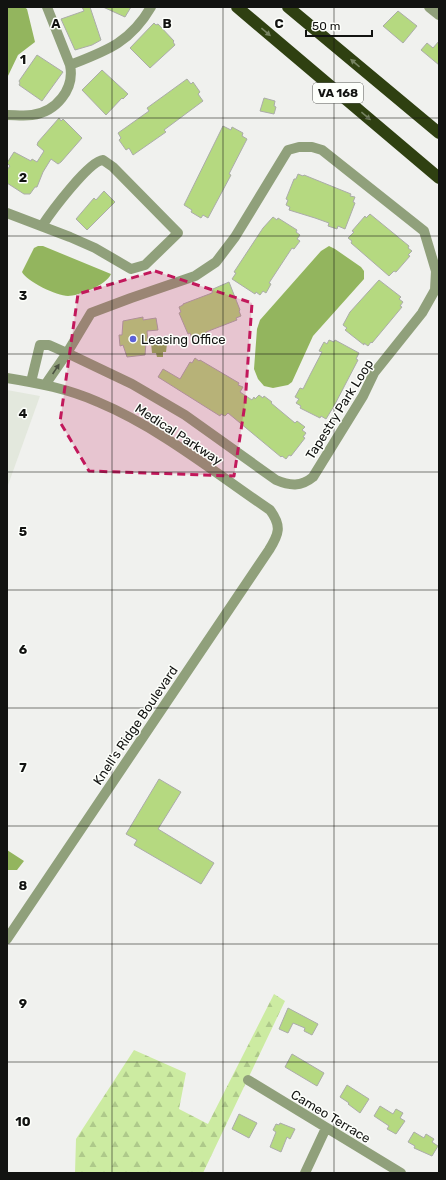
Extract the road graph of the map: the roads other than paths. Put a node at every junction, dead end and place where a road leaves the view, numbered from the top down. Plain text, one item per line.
1 (47, 7) edge
2 (151, 7) edge
3 (237, 7) edge
4 (288, 7) edge
5 (429, 7) edge
6 (439, 15) edge
7 (70, 65) junction
8 (7, 115) edge
9 (439, 133) edge
10 (439, 178) edge
11 (7, 213) edge
12 (42, 226) junction
13 (67, 353) junction
14 (7, 378) edge
15 (31, 382) junction
16 (45, 384) junction
17 (278, 523) joint
18 (7, 939) edge
19 (248, 1080) dead end
20 (326, 1128) junction
21 (305, 1173) edge
22 (401, 1173) edge

1 - 7 street
2 - 7 street
3 -> 10 highway, VA 168
9 -> 4 highway, VA 168
5 - 6 street
7 - 8 street
11 - 12 street
12 - 12 street
13 - 13 street, Tapestry Park Loop
13 - 15 street, Tapestry Park Loop
16 -> 13 street, Tapestry Park Loop
14 - 15 street, Medical Parkway
15 - 16 street, Medical Parkway
16 - 17 street, Medical Parkway
17 - 18 street, Knell's Ridge Boulevard
19 - 20 street, Cameo Terrace
20 - 21 street
20 - 22 street, Cameo Terrace

